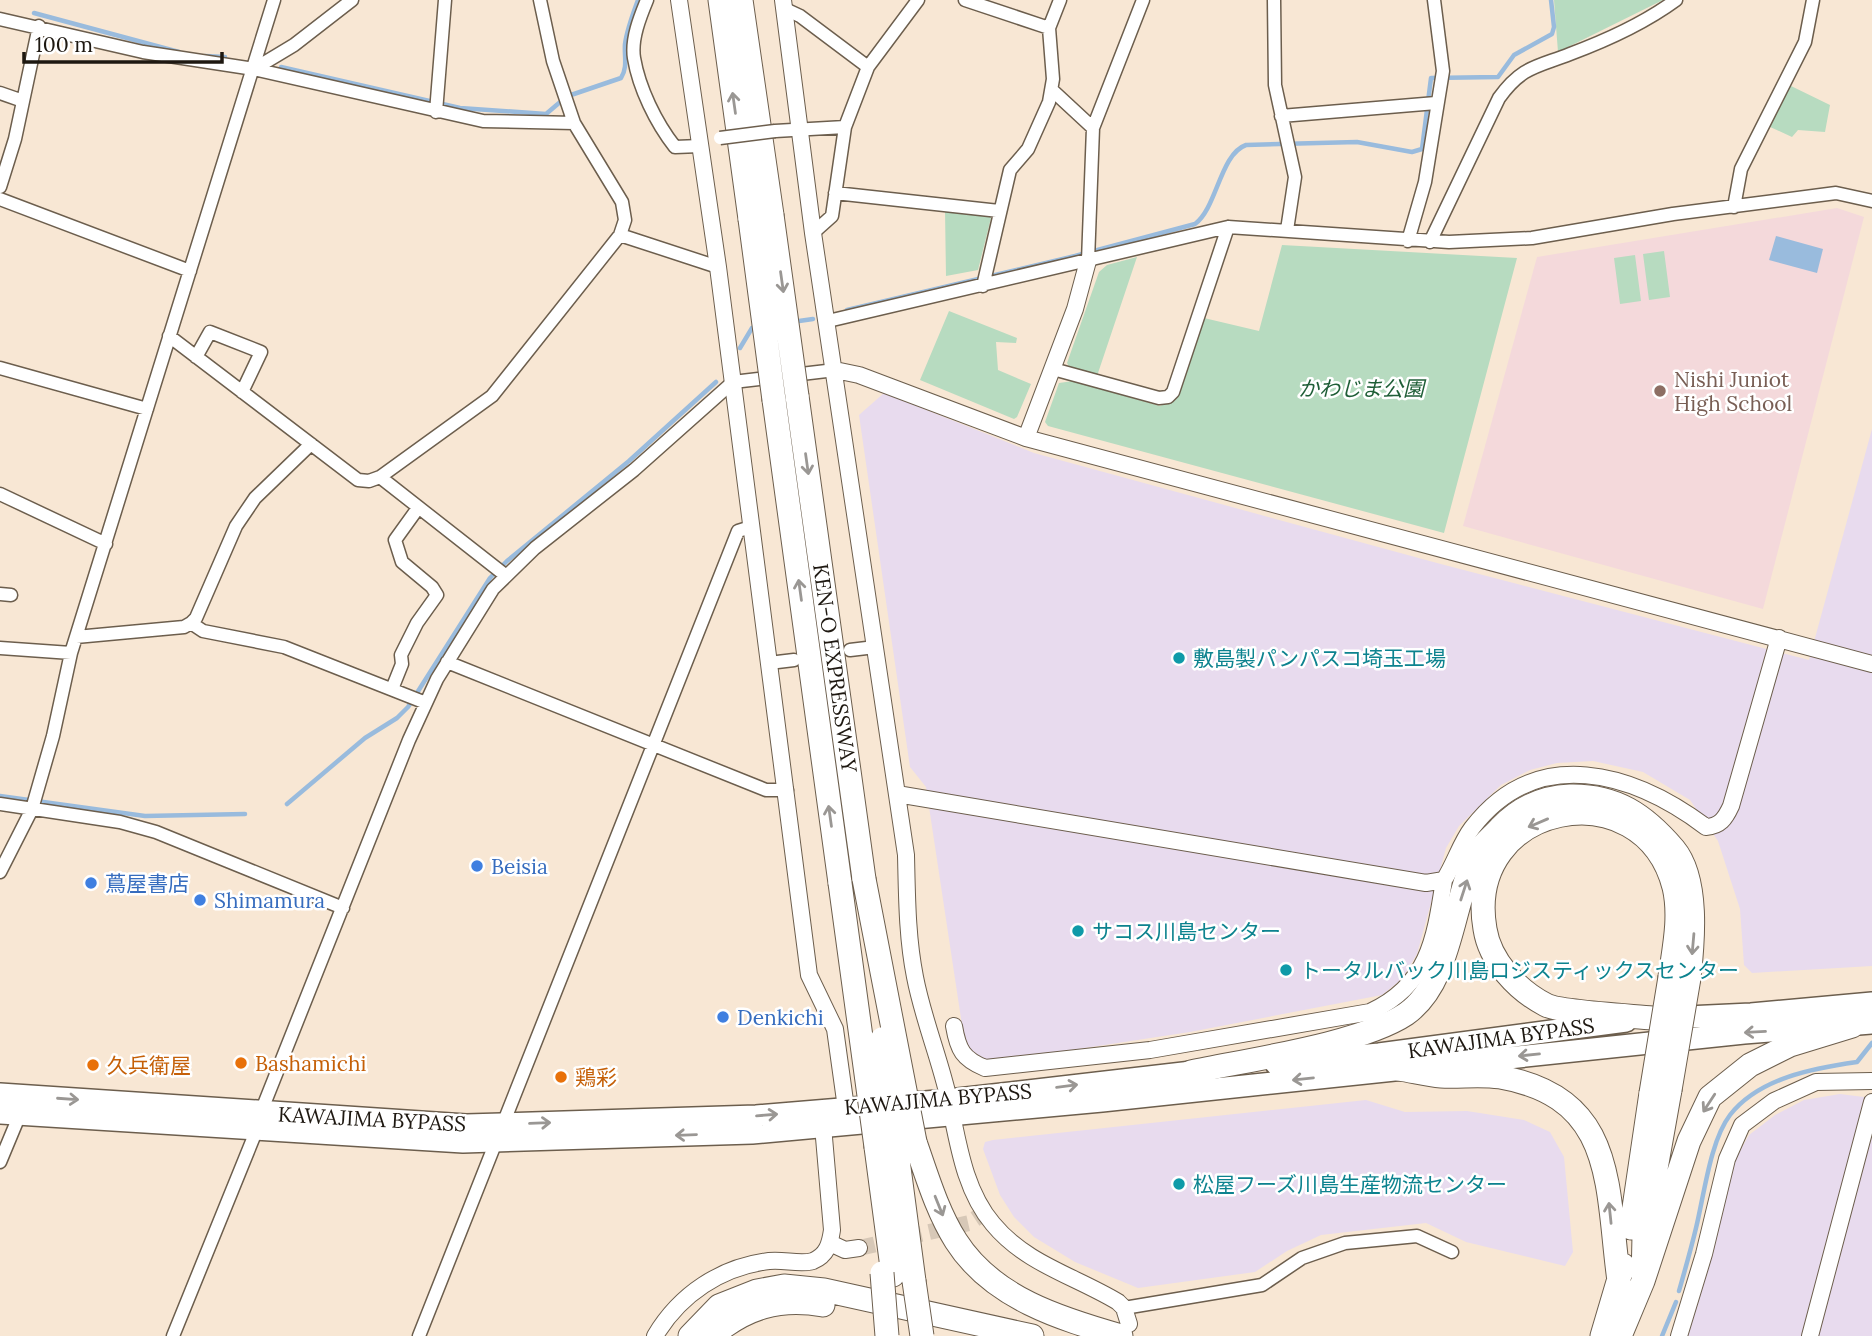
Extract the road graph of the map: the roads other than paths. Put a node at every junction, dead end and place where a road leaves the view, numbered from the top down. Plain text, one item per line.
1 (274, 0) edge
2 (352, 0) edge
3 (445, 0) edge
4 (540, 0) edge
5 (647, 0) edge
6 (679, 0) edge
7 (720, 0) edge
8 (741, 0) edge
9 (918, 0) edge
10 (965, 0) edge
11 (1060, 0) edge
12 (1143, 0) edge
13 (1274, 0) edge
14 (1434, 0) edge
15 (1676, 0) edge
16 (1814, 0) edge
17 (784, 5) edge
18 (0, 19) edge
19 (39, 26) junction
20 (1049, 28) junction
21 (868, 67) junction
22 (254, 69) junction
23 (1052, 90) junction
24 (0, 93) edge
25 (23, 101) junction
26 (1436, 103) junction
27 (436, 107) junction
28 (1282, 116) junction
29 (574, 123) junction
30 (845, 127) junction
31 (799, 128) junction
32 (1093, 128) junction
33 (6, 144) edge
34 (700, 144) junction
35 (0, 187) edge
36 (835, 192) junction
37 (0, 199) edge
38 (1872, 201) edge
39 (1734, 206) junction
40 (999, 211) junction
41 (761, 217) junction
42 (1228, 226) junction
43 (1287, 230) junction
44 (813, 233) junction
45 (620, 235) junction
46 (1408, 241) junction
47 (1430, 242) junction
48 (1088, 261) junction
49 (718, 267) junction
50 (190, 271) junction
51 (984, 279) junction
52 (828, 321) junction
53 (169, 337) junction
54 (196, 357) junction
55 (0, 368) edge
56 (1053, 369) junction
57 (835, 370) junction
58 (733, 382) junction
59 (242, 392) junction
60 (147, 410) junction
61 (1026, 438) junction
62 (311, 444) junction
63 (380, 477) junction
64 (0, 494) edge
65 (418, 508) junction
66 (751, 527) junction
67 (106, 544) junction
68 (505, 575) junction
69 (191, 623) junction
70 (76, 637) junction
71 (1779, 638) junction
72 (874, 647) junction
73 (0, 648) edge
74 (850, 650) dead end
75 (71, 653) junction
76 (794, 660) dead end
77 (447, 662) junction
78 (769, 663) junction
79 (1872, 664) edge
80 (392, 689) junction
81 (426, 703) junction
82 (654, 743) junction
83 (786, 790) junction
84 (897, 794) junction
85 (0, 804) edge
86 (32, 809) junction
87 (0, 872) edge
88 (1444, 880) junction
89 (343, 908) junction
90 (1679, 978) junction
91 (1872, 1003) edge
92 (1652, 1018) junction
93 (1862, 1025) edge
94 (954, 1026) dead end
95 (1399, 1069) junction
96 (1191, 1072) junction
97 (1872, 1081) edge
98 (1660, 1091) junction
99 (0, 1094) edge
100 (1872, 1102) edge
101 (950, 1107) junction
102 (846, 1108) junction
103 (10, 1114) edge
104 (259, 1121) junction
105 (823, 1126) junction
106 (502, 1132) junction
107 (888, 1145) junction
108 (0, 1162) edge
109 (831, 1243) junction
110 (859, 1248) tunnel mouth
111 (1452, 1252) dead end
112 (896, 1276) junction
113 (1619, 1281) junction
114 (1643, 1281) junction
115 (1124, 1308) junction
116 (1125, 1330) edge
117 (173, 1336) edge
118 (419, 1336) edge
119 (655, 1336) edge
120 (690, 1336) edge
121 (712, 1336) edge
122 (887, 1336) edge
123 (902, 1336) edge
124 (922, 1336) edge
125 (970, 1336) edge
126 (1032, 1336) edge
127 (1602, 1336) edge
128 (1620, 1336) edge
129 (1679, 1336) edge
130 (1810, 1336) edge

1 - 22 street
2 - 22 street
3 - 27 street
4 - 29 street
5 - 34 street
6 - 34 street
41 -> 7 highway, KEN-O EXPRESSWAY
8 - 41 highway, KEN-O EXPRESSWAY
9 - 21 street
10 - 20 street
11 - 20 street
12 - 32 street
13 - 28 street
14 - 26 street
15 - 47 street
16 - 39 street
17 - 21 street
17 - 31 street
18 - 19 street
19 - 22 street
19 - 25 street
20 - 23 street
21 - 30 street
22 - 27 street
22 - 50 street
23 - 32 street
23 - 40 street
24 - 25 street
25 - 33 street
26 - 28 street
26 - 46 street
27 - 29 street
28 - 43 street
29 - 45 street
30 - 31 street
30 - 36 street
31 - 34 street, bridge
31 - 44 street
32 - 48 street
33 - 35 street
34 - 49 street
36 - 40 street
36 - 44 street
37 - 50 street
38 - 39 street
39 - 47 street
40 - 51 street
41 -> 107 highway, KEN-O EXPRESSWAY, bridge
107 -> 41 highway, KEN-O EXPRESSWAY, bridge
42 - 43 street
42 - 48 street
42 - 56 street
43 - 46 street
44 - 52 street
45 - 49 street
45 - 63 street
46 - 47 street
48 - 51 street
48 - 56 street
49 - 58 street
50 - 53 street
51 - 52 street
52 - 57 street
53 - 54 street
53 - 60 street
54 - 59 street
54 - 59 street
55 - 60 street
56 - 61 street
57 - 58 street
57 - 61 street
57 - 72 street
58 - 66 street
58 - 68 street
59 - 62 street
60 - 67 street
61 - 71 street
62 - 63 street
62 - 69 street
63 - 65 street
64 - 67 street
65 - 68 street
65 - 80 street
66 - 78 street
66 - 82 street
67 - 70 street
68 - 77 street
69 - 70 street
69 - 80 street
70 - 75 street
71 - 79 street
71 - 88 street
72 - 74 street
72 - 84 street
73 - 75 street
75 - 86 street
76 - 78 street
77 - 81 street
77 - 82 street
78 - 83 street
80 - 81 street
81 - 89 street
82 - 83 street
82 - 106 street
83 - 102 street
84 - 88 street
84 - 101 street
85 - 86 street
86 - 87 street
86 - 89 street
88 - 94 street
89 - 104 street
90 -> 92 highway
96 -> 90 highway
90 - 98 highway, bridge
91 - 92 highway, KAWAJIMA BYPASS
92 - 96 highway, KAWAJIMA BYPASS
93 -> 95 highway, KAWAJIMA BYPASS
93 -> 114 highway
95 -> 101 highway, KAWAJIMA BYPASS
113 -> 95 highway
101 -> 96 highway, KAWAJIMA BYPASS
97 - 129 street
98 - 113 highway
98 - 114 highway
99 -> 104 highway, KAWAJIMA BYPASS
100 - 130 street
101 - 102 highway, KAWAJIMA BYPASS
101 - 105 highway, KAWAJIMA BYPASS
101 - 115 street
106 -> 102 highway, KAWAJIMA BYPASS
103 - 104 highway, KAWAJIMA BYPASS
103 - 108 street
104 - 106 highway, KAWAJIMA BYPASS
104 - 117 street
105 -> 106 highway, KAWAJIMA BYPASS
105 - 109 street
106 - 118 street
107 - 112 highway, KEN-O EXPRESSWAY
107 - 112 highway
107 -> 116 highway
109 - 110 street
109 - 119 street
111 - 115 street
112 - 122 highway, bridge
112 - 123 highway, KEN-O EXPRESSWAY
112 - 124 highway, KEN-O EXPRESSWAY, bridge
113 - 127 highway
114 - 128 highway
115 - 116 street
120 - 126 highway
121 - 125 highway

